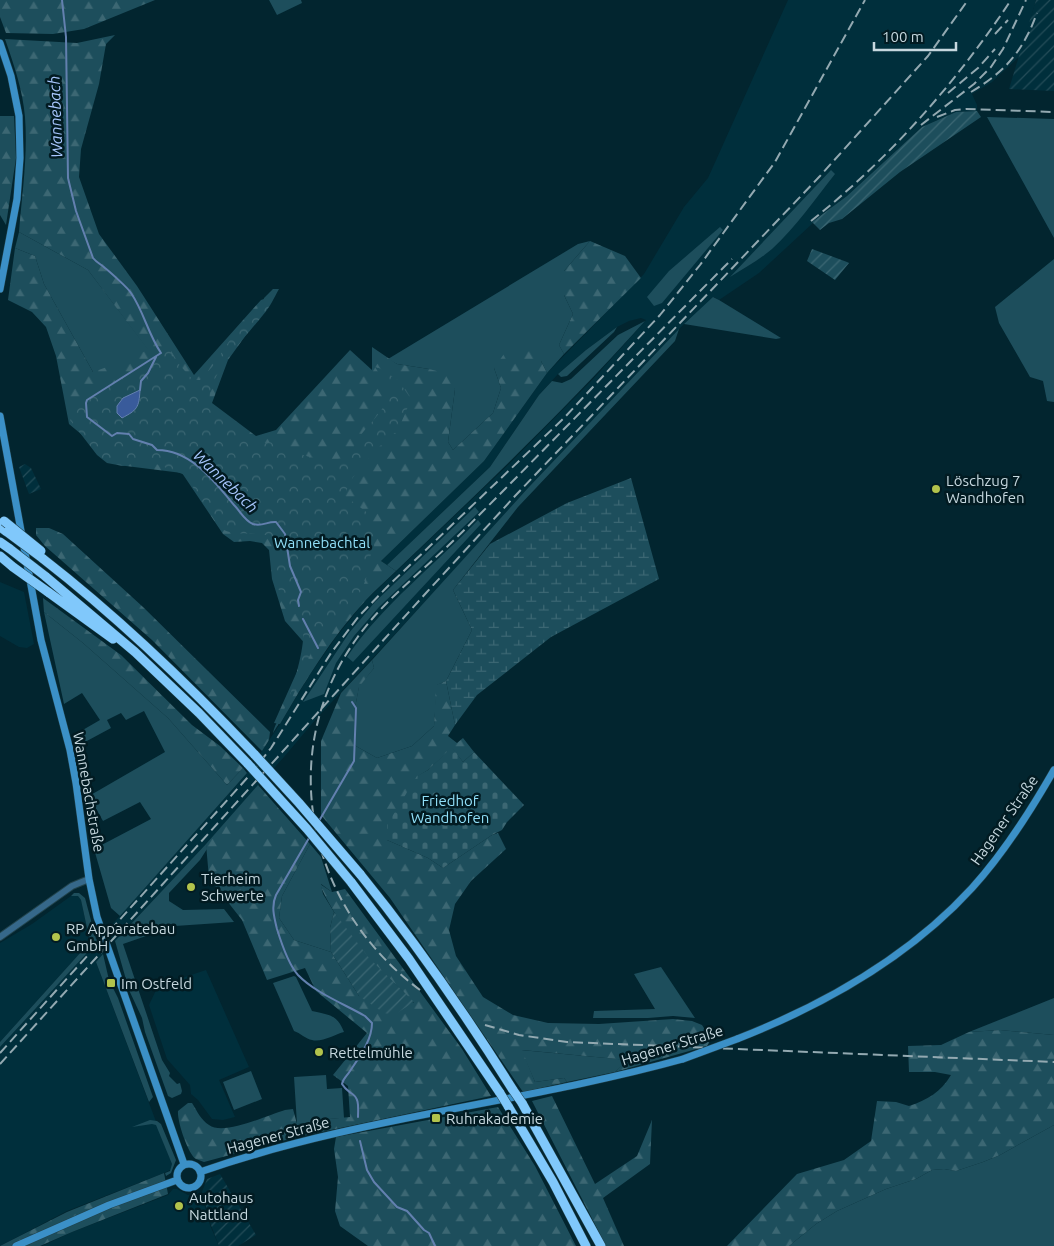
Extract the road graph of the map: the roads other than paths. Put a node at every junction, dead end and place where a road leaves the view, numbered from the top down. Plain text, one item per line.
1 (0, 43) edge
2 (0, 288) edge
3 (0, 416) edge
4 (3, 524) edge
5 (0, 542) edge
6 (0, 556) edge
7 (0, 560) edge
8 (13, 567) junction
9 (135, 652) junction
10 (1054, 770) edge
11 (89, 880) junction
12 (0, 937) edge
13 (184, 1164) junction
14 (200, 1172) junction
15 (177, 1180) junction
16 (16, 1246) edge
17 (586, 1246) edge
18 (601, 1246) edge

1 - 2 main road
3 - 11 main road, Wannebachstraße
4 - 18 highway, bridge
5 - 9 highway, bridge
6 - 8 highway
7 - 8 highway
8 - 9 highway, bridge
9 - 17 highway, bridge
10 - 14 main road, Hagener Straße, bridge
11 - 12 street
11 - 13 main road, Wannebachstraße
13 - 14 main road
13 - 15 main road
14 - 15 main road
15 - 16 main road

